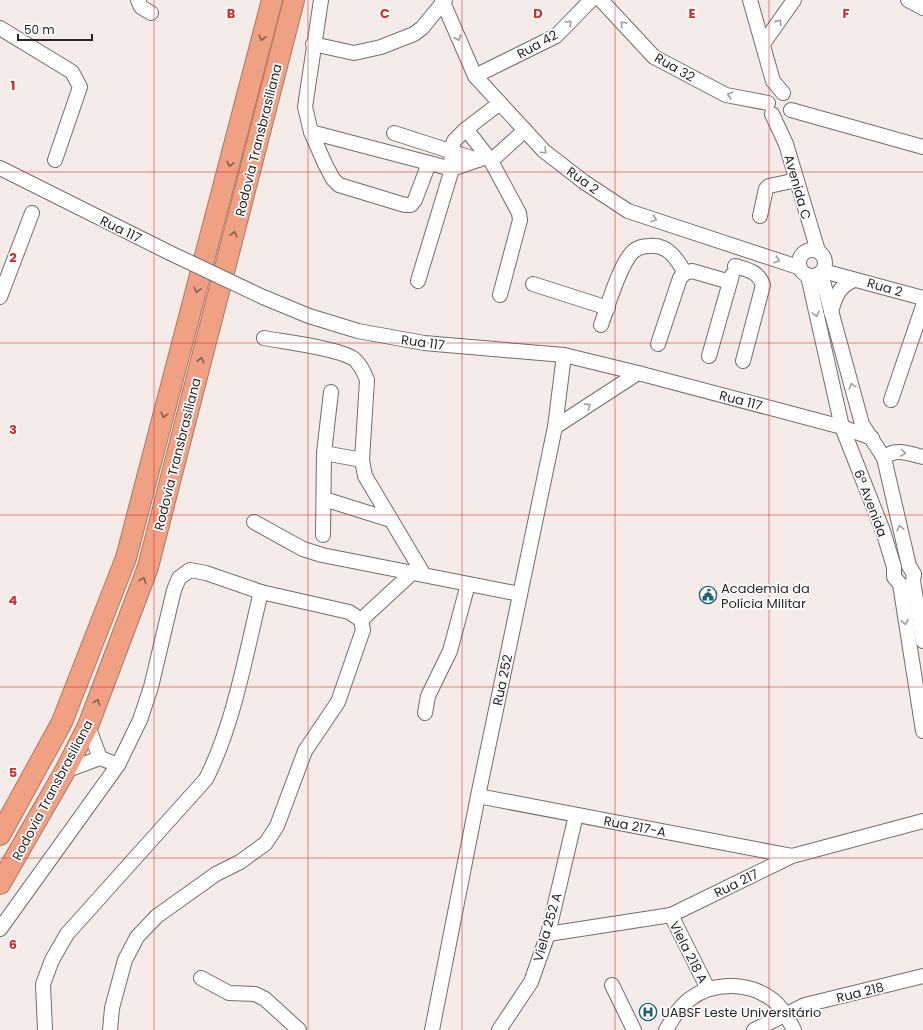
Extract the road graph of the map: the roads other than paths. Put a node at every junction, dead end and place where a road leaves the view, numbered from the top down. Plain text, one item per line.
1 (138, 0) edge
2 (272, 0) edge
3 (294, 0) edge
4 (321, 0) edge
5 (591, 0) edge
6 (601, 0) edge
7 (750, 0) edge
8 (794, 0) edge
9 (908, 0) edge
10 (443, 1) edge
11 (923, 8) edge
12 (151, 13) dead end
13 (0, 28) edge
14 (313, 44) junction
15 (764, 44) junction
16 (475, 76) junction
17 (500, 103) junction
18 (780, 105) junction
19 (466, 129) junction
20 (524, 130) junction
21 (312, 132) junction
22 (394, 133) dead end
23 (923, 147) edge
24 (451, 150) junction
25 (485, 159) junction
26 (55, 160) dead end
27 (428, 163) junction
28 (0, 168) edge
29 (452, 169) junction
30 (797, 180) junction
31 (32, 213) dead end
32 (760, 216) dead end
33 (740, 248) junction
34 (811, 251) junction
35 (735, 266) junction
36 (812, 272) junction
37 (685, 273) junction
38 (854, 280) junction
39 (418, 281) dead end
40 (730, 282) junction
41 (533, 284) dead end
42 (500, 295) dead end
43 (0, 297) edge
44 (923, 298) edge
45 (923, 306) edge
46 (608, 308) junction
47 (831, 313) junction
48 (601, 325) dead end
49 (264, 338) dead end
50 (658, 344) dead end
51 (564, 355) junction
52 (709, 356) dead end
53 (743, 361) dead end
54 (638, 373) junction
55 (331, 392) dead end
56 (891, 400) dead end
57 (862, 424) junction
58 (555, 427) junction
59 (842, 427) junction
60 (872, 438) junction
61 (324, 453) junction
62 (923, 457) edge
63 (884, 458) junction
64 (362, 460) junction
65 (324, 499) junction
66 (391, 520) junction
67 (254, 522) dead end
68 (323, 535) dead end
69 (894, 567) junction
70 (916, 567) edge
71 (418, 574) junction
72 (912, 582) edge
73 (468, 584) junction
74 (261, 592) junction
75 (520, 594) junction
76 (361, 620) junction
77 (923, 641) edge
78 (919, 688) edge
79 (425, 713) dead end
80 (88, 726) junction
81 (923, 731) edge
82 (100, 758) junction
83 (118, 766) junction
84 (65, 771) junction
85 (478, 796) junction
86 (576, 815) junction
87 (923, 821) edge
88 (0, 835) edge
89 (792, 856) junction
90 (0, 884) edge
91 (671, 915) junction
92 (0, 929) edge
93 (548, 934) junction
94 (923, 976) edge
95 (201, 978) dead end
96 (612, 985) dead end
97 (708, 989) junction
98 (785, 1015) junction
99 (45, 1030) edge
100 (110, 1030) edge
101 (299, 1030) edge
102 (432, 1030) edge
103 (499, 1030) edge
104 (634, 1030) edge
105 (666, 1030) edge
106 (754, 1030) edge
107 (794, 1030) edge

1 - 12 street
2 -> 88 highway, Rodovia Transbrasiliana
80 -> 3 highway, Rodovia Transbrasiliana
4 - 14 street
16 -> 5 street, Rua 42
18 -> 6 street, Rua 32
7 - 15 street
15 -> 8 street
9 - 11 street
10 - 14 street
10 -> 16 street, Rua 2
13 - 26 street
14 - 21 street
15 - 18 street
16 - 17 street, Rua 2
17 - 19 street
17 - 20 street, Rua 2
18 - 23 street, Rua 32
18 - 30 street, Avenida C
19 - 24 street
19 - 25 street
20 - 25 street
20 -> 33 street, Rua 2
21 - 27 street
21 - 27 street
22 - 24 street
24 - 25 street
24 - 29 street
25 - 29 street
25 - 42 street
27 - 29 street
28 - 51 street, Rua 117, bridge
29 - 39 street
30 - 32 street
30 - 34 street, Avenida C
31 - 43 street
33 - 35 street
33 -> 36 street, Rua 2
34 - 36 street
34 - 36 street, Avenida C
35 - 40 street
35 - 53 street
36 - 38 street, Rua 2
36 - 47 street, 6ª Avenida
36 -> 59 street, 6ª Avenida
37 - 40 street
37 - 46 street
37 - 50 street
38 - 44 street, Rua 2
38 - 47 street
40 - 52 street
41 - 46 street
45 - 56 street
46 - 48 street
57 -> 47 street, 6ª Avenida
49 - 64 street
51 - 54 street, Rua 117
51 - 58 street, Rua 252
58 -> 54 street
54 - 59 street, Rua 117
55 - 61 street
57 - 59 street
57 - 60 street, 6ª Avenida
58 - 75 street, Rua 252
59 - 60 street, Rua 117
59 - 69 street, 6ª Avenida
60 - 63 street, 6ª Avenida
61 - 64 street
61 - 65 street
63 -> 62 street
70 -> 63 street, 6ª Avenida
64 - 66 street
65 - 66 street
65 - 68 street
66 - 71 street
67 - 71 street
69 - 70 street
69 - 72 street, 6ª Avenida
70 - 72 street, 6ª Avenida
71 - 73 street
71 - 76 street
72 - 77 street, 6ª Avenida
72 -> 78 street, 6ª Avenida
73 - 75 street
73 - 79 street
74 - 76 street
74 - 83 street
74 - 99 street
75 - 85 street, Rua 252
76 - 100 street
78 - 81 street, 6ª Avenida
80 - 82 street
80 - 84 highway, Rodovia Transbrasiliana
82 - 83 street
82 - 84 street
83 - 92 street
84 - 90 highway, Rodovia Transbrasiliana
85 - 86 street, Rua 217-A
85 - 102 street, Rua 252
86 - 89 street, Rua 217-A
86 - 93 street, Viela 252 A
87 - 89 street, Rua 217
89 - 91 street, Rua 217
91 - 93 street, Rua 217
91 - 97 street, Viela 218 A
93 - 103 street, Viela 252 A
94 - 98 street, Rua 218
95 - 101 street
96 - 104 street
97 - 98 street, Viela 218 A
97 - 105 street, Viela 218 A
98 - 106 street, Rua 218
98 - 107 street, Viela 218 A

